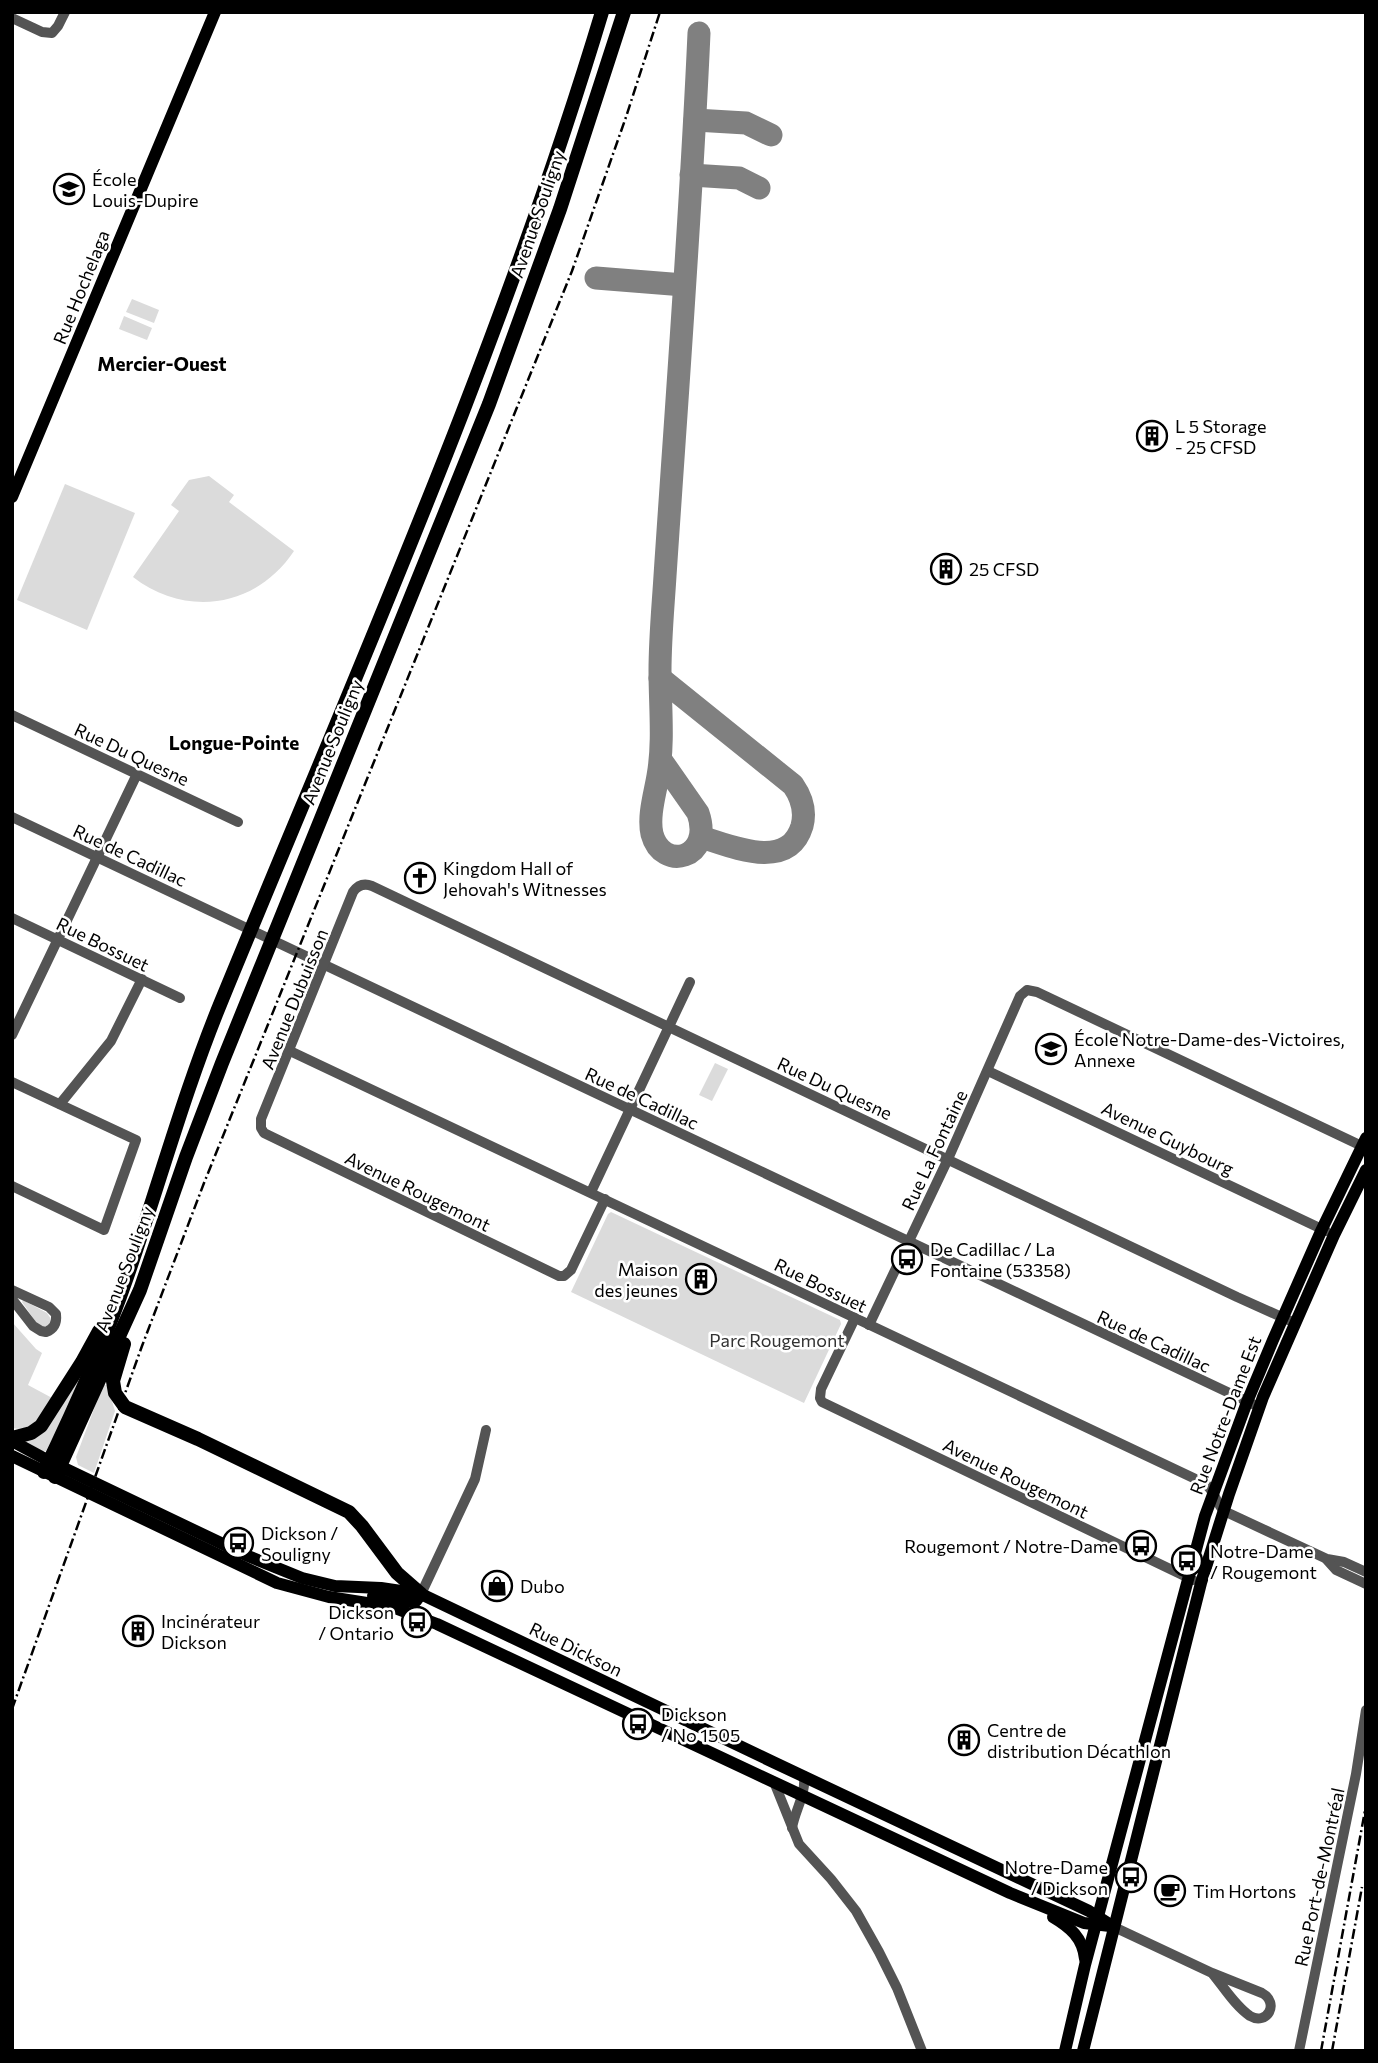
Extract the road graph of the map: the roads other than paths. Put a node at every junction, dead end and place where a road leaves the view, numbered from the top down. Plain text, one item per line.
1 (65, 12) edge
2 (215, 12) edge
3 (602, 12) edge
4 (624, 12) edge
5 (12, 18) edge
6 (12, 497) edge
7 (12, 715) edge
8 (137, 774) junction
9 (12, 817) edge
10 (238, 822) dead end
11 (97, 856) junction
12 (361, 884) joint
13 (12, 918) edge
14 (58, 939) junction
15 (142, 979) junction
16 (690, 982) dead end
17 (180, 998) dead end
18 (669, 1027) junction
19 (12, 1035) edge
20 (290, 1051) junction
21 (988, 1071) junction
22 (12, 1082) edge
23 (60, 1104) junction
24 (631, 1110) junction
25 (261, 1128) joint
26 (1364, 1144) edge
27 (948, 1159) junction
28 (1366, 1170) edge
29 (12, 1186) edge
30 (591, 1192) junction
31 (605, 1199) junction
32 (1328, 1232) junction
33 (908, 1242) junction
34 (126, 1280) junction
35 (12, 1290) edge
36 (140, 1290) junction
37 (12, 1299) edge
38 (855, 1318) junction
39 (1289, 1320) junction
40 (869, 1325) junction
41 (1253, 1405) junction
42 (486, 1430) dead end
43 (12, 1439) edge
44 (12, 1456) edge
45 (52, 1469) junction
46 (1213, 1492) junction
47 (1224, 1511) junction
48 (1327, 1559) junction
49 (1366, 1572) edge
50 (1188, 1577) junction
51 (1201, 1583) junction
52 (1366, 1584) edge
53 (316, 1594) junction
54 (421, 1594) junction
55 (1366, 1710) edge
56 (1159, 1718) junction
57 (804, 1776) junction
58 (774, 1782) junction
59 (803, 1795) junction
60 (868, 1807) junction
61 (861, 1823) junction
62 (792, 1829) junction
63 (914, 1829) junction
64 (907, 1845) junction
65 (1010, 1893) junction
66 (1097, 1921) junction
67 (1114, 1927) junction
68 (1085, 1965) junction
69 (1212, 1972) junction
70 (922, 2051) edge
71 (1065, 2051) edge
72 (1083, 2051) edge
73 (1299, 2051) edge

1 - 5 street
2 - 6 main road, Rue Hochelaga
3 - 34 highway, Avenue Souligny
4 - 36 highway, Avenue Souligny
7 - 8 street, Rue Du Quesne
8 - 10 street, Rue Du Quesne
8 - 11 street
9 - 11 street, Rue de Cadillac
11 - 14 street
11 - 24 street, Rue de Cadillac
12 - 18 street, Rue Du Quesne
12 - 20 street, Avenue Dubuisson
13 - 14 street, Rue Bossuet
14 - 15 street, Rue Bossuet
14 - 19 street
15 - 17 street, Rue Bossuet
15 - 23 street
16 - 18 street
18 - 24 street
18 - 27 street, Rue Du Quesne
20 - 25 street, Avenue Dubuisson
20 - 30 street, Rue Bossuet
21 - 26 street, Rue La Fontaine
21 - 27 street, Rue La Fontaine
21 - 32 street, Avenue Guybourg
22 - 23 street
23 - 29 street
24 - 30 street
24 - 33 street, Rue de Cadillac
25 - 31 street, Avenue Rougemont
26 - 32 main road, Rue Notre-Dame Est
27 - 33 street, Rue La Fontaine
27 - 39 street, Rue Du Quesne
28 - 32 main road, Rue Notre-Dame Est
30 - 31 street, Rue Bossuet
31 - 38 street, Rue Bossuet
32 - 39 main road, Rue Notre-Dame Est
33 - 40 street, Rue La Fontaine
33 - 41 street, Rue de Cadillac
34 - 43 highway
34 - 45 highway, Avenue Souligny
35 - 37 street
36 - 45 highway, Avenue Souligny
36 - 54 highway
38 - 40 street, Rue Bossuet
38 - 50 street, Avenue Rougemont
39 - 41 main road, Rue Notre-Dame Est
40 - 46 street, Rue Bossuet
41 - 46 main road, Rue Notre-Dame Est
41 - 47 main road, Rue Notre-Dame Est
42 - 54 street
43 - 45 main road, Rue Dickson
44 - 45 main road, Rue Dickson
45 - 53 main road, Rue Dickson
45 - 54 main road, Rue Dickson
46 - 47 street, Rue Bossuet
46 - 50 main road, Rue Notre-Dame Est
47 - 48 street
47 - 51 main road, Rue Notre-Dame Est
48 - 49 street
48 - 52 street
50 - 51 street, Avenue Rougemont
50 - 56 main road, Rue Notre-Dame Est
51 - 56 main road, Rue Notre-Dame Est
53 - 54 main road
53 - 58 main road, Rue Dickson
54 - 57 main road, Rue Dickson
55 - 73 street, Rue Port-de-Montréal
56 - 66 main road, Rue Notre-Dame Est
56 - 67 main road, Rue Notre-Dame Est
57 - 59 street
57 - 60 main road, Rue Dickson
58 - 59 main road, Rue Dickson
58 - 62 street
59 - 61 main road, Rue Dickson
59 - 62 street
60 - 61 main road
60 - 63 main road, Rue Dickson
61 - 64 main road, Rue Dickson
62 - 70 street
63 - 64 main road
63 - 66 main road, Rue Dickson
64 - 65 main road, Rue Dickson
65 - 66 main road, Rue Dickson
65 - 68 main road
66 - 67 main road, Rue Dickson
66 - 68 main road, Rue Notre-Dame Est
67 - 69 street, Rue Dickson
67 - 72 main road, Rue Notre-Dame Est
68 - 71 main road, Rue Notre-Dame Est
69 - 69 street, Rue Dickson

